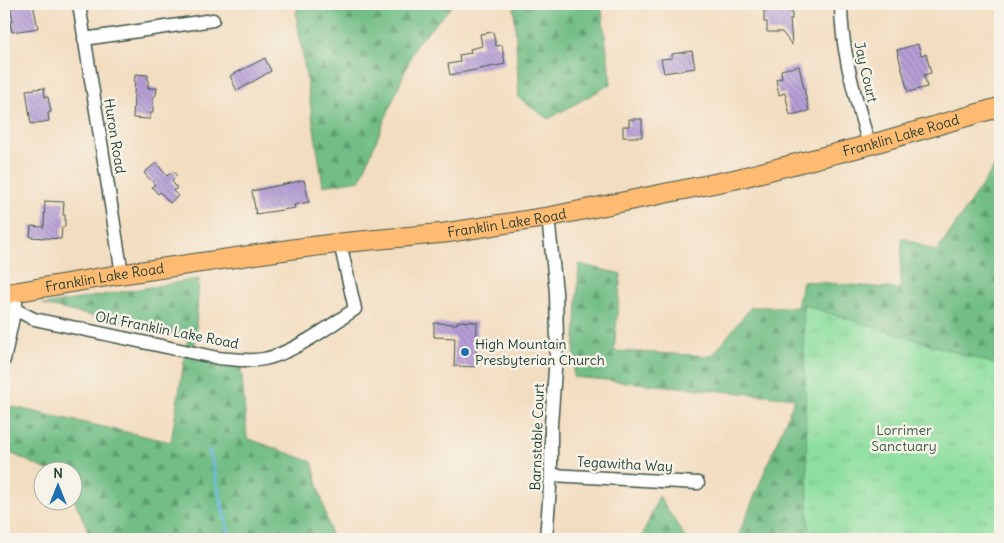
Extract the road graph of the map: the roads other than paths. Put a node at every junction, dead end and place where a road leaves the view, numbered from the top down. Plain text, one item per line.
1 (79, 4) edge
2 (841, 4) edge
3 (213, 20) dead end
4 (84, 38) junction
5 (1000, 107) edge
6 (869, 146) junction
7 (548, 217) junction
8 (340, 242) junction
9 (122, 274) junction
10 (12, 298) edge
11 (4, 360) edge
12 (551, 474) junction
13 (698, 483) dead end
14 (546, 539) edge

1 - 4 street, Huron Road
2 - 6 street, Jay Court
3 - 4 street
4 - 9 street, Huron Road
5 - 6 main road, Franklin Lake Road
6 - 7 main road, Franklin Lake Road
7 - 8 main road, Franklin Lake Road
7 - 12 street, Barnstable Court
8 - 9 main road, Franklin Lake Road
8 - 10 street, Old Franklin Lake Road
9 - 10 main road, Franklin Lake Road
10 - 11 street
12 - 13 street, Tegawitha Way
12 - 14 street, Barnstable Court

